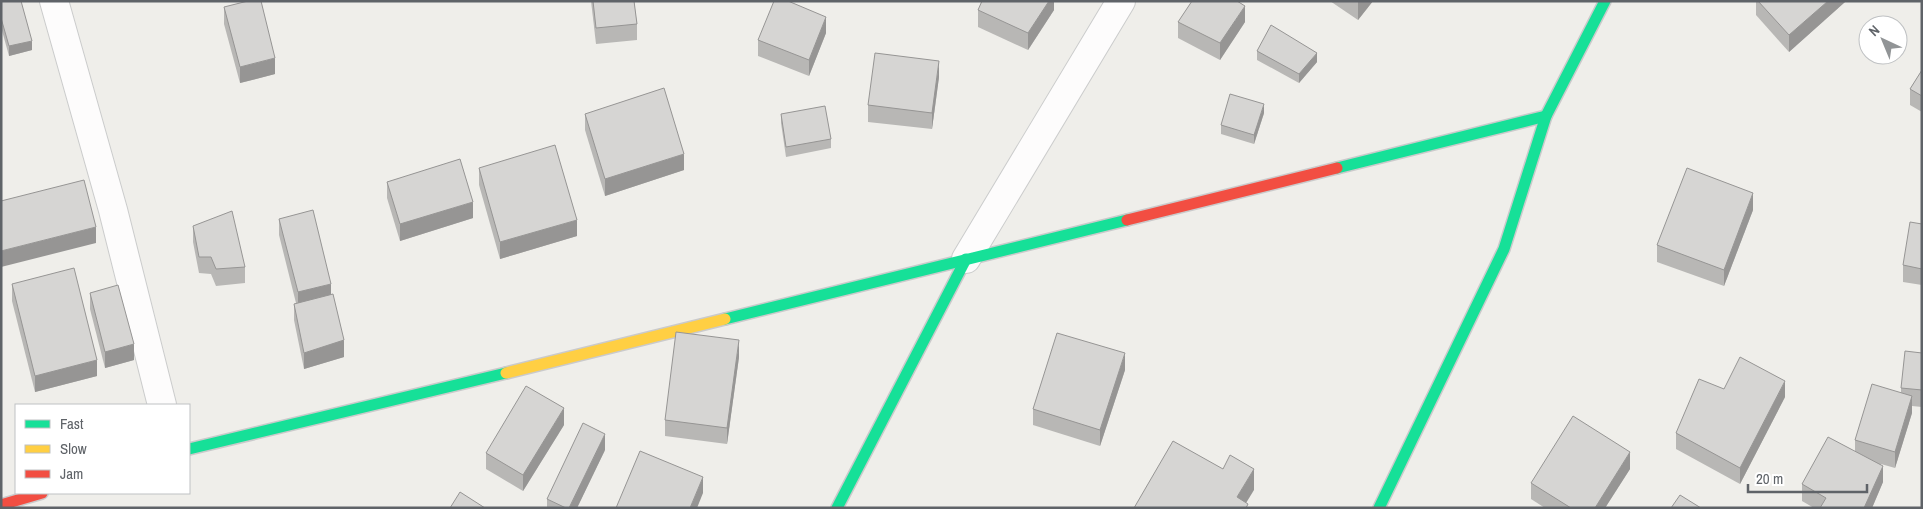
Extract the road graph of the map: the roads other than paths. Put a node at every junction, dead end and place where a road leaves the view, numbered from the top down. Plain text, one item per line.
1 (54, 1) edge
2 (1121, 1) edge
3 (1606, 1) edge
4 (1546, 116) junction
5 (966, 259) junction
6 (162, 404) edge
7 (190, 448) edge
8 (39, 494) edge
9 (1, 505) edge
10 (837, 508) edge
11 (1379, 508) edge

1 - 6 street
2 - 5 street
3 - 4 street
4 - 5 street
4 - 11 street
5 - 7 street
5 - 10 street
8 - 9 street

